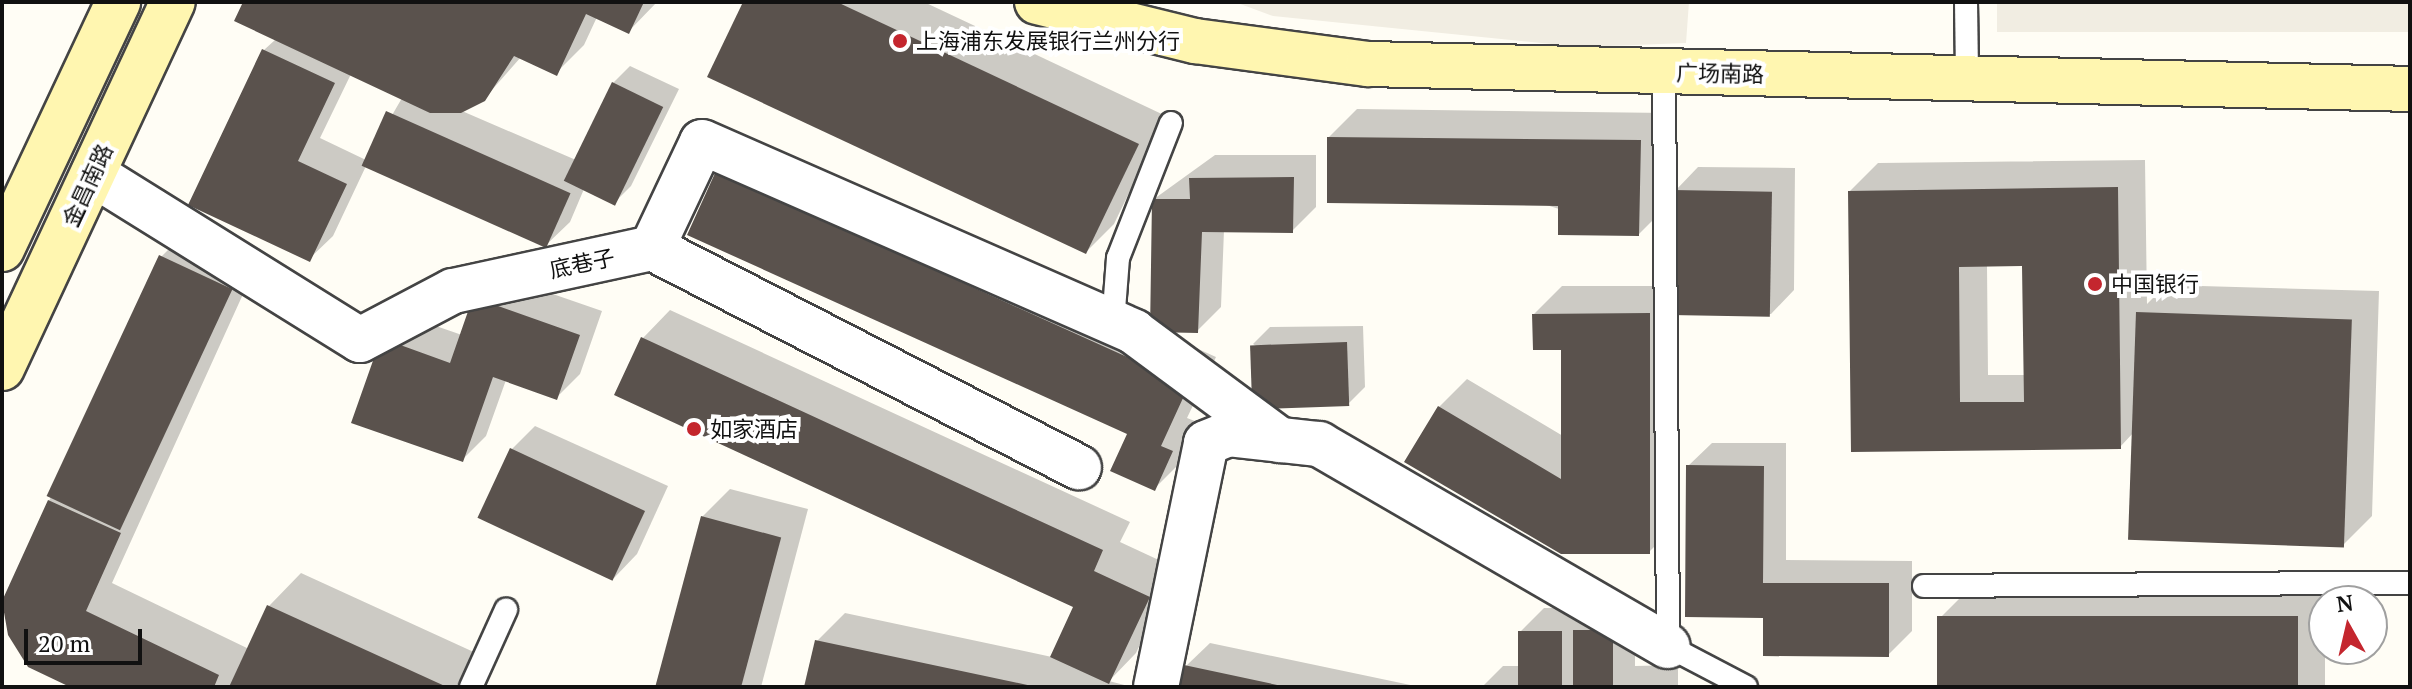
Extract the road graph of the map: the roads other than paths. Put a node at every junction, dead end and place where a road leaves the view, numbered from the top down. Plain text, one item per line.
1 (118, 2) edge
2 (173, 2) edge
3 (1037, 2) edge
4 (1966, 2) edge
5 (1664, 71) junction
6 (1967, 78) junction
7 (2410, 89) edge
8 (1171, 123) dead end
9 (93, 174) junction
10 (652, 248) junction
11 (2, 249) edge
12 (1113, 323) junction
13 (2, 368) edge
14 (1280, 440) junction
15 (1079, 467) dead end
16 (2410, 583) edge
17 (1924, 586) dead end
18 (506, 610) dead end
19 (1668, 646) junction
20 (471, 687) edge
21 (1156, 687) edge
22 (1746, 687) edge

1 - 11 street
2 - 9 street, 金昌南路
3 - 5 street, 广场南路
4 - 6 lane
5 - 6 street, 广场南路
5 - 19 lane
6 - 7 street, 广场南路
8 - 12 lane
9 - 10 street, 底巷子
9 - 13 street, 金昌南路
10 - 12 street
10 - 15 street
12 - 14 street
14 - 19 street
14 - 21 street
16 - 17 lane
18 - 20 lane
19 - 22 lane

